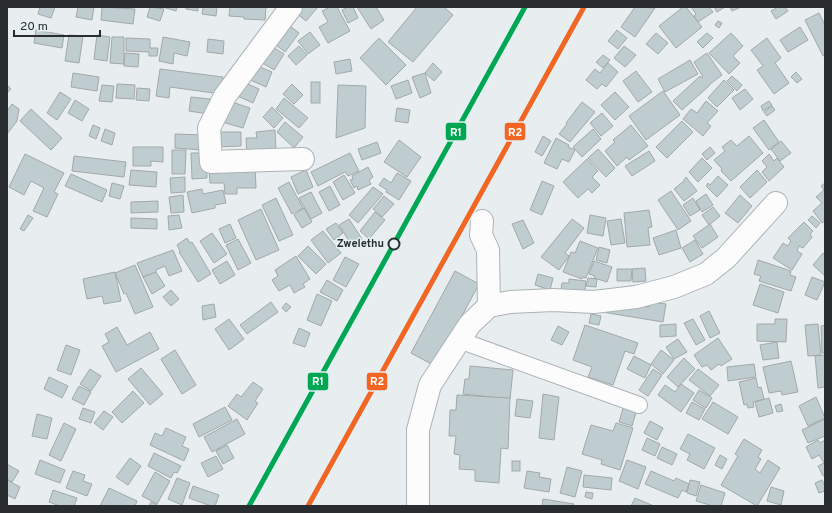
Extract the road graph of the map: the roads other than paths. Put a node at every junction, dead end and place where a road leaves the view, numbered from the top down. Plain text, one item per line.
1 (291, 7) edge
2 (303, 159) dead end
3 (776, 203) dead end
4 (482, 221) dead end
5 (490, 306) junction
6 (459, 340) junction
7 (639, 405) dead end
8 (418, 506) edge

1 - 2 street
3 - 5 street
4 - 5 street
5 - 6 street
6 - 7 lane
6 - 8 street

